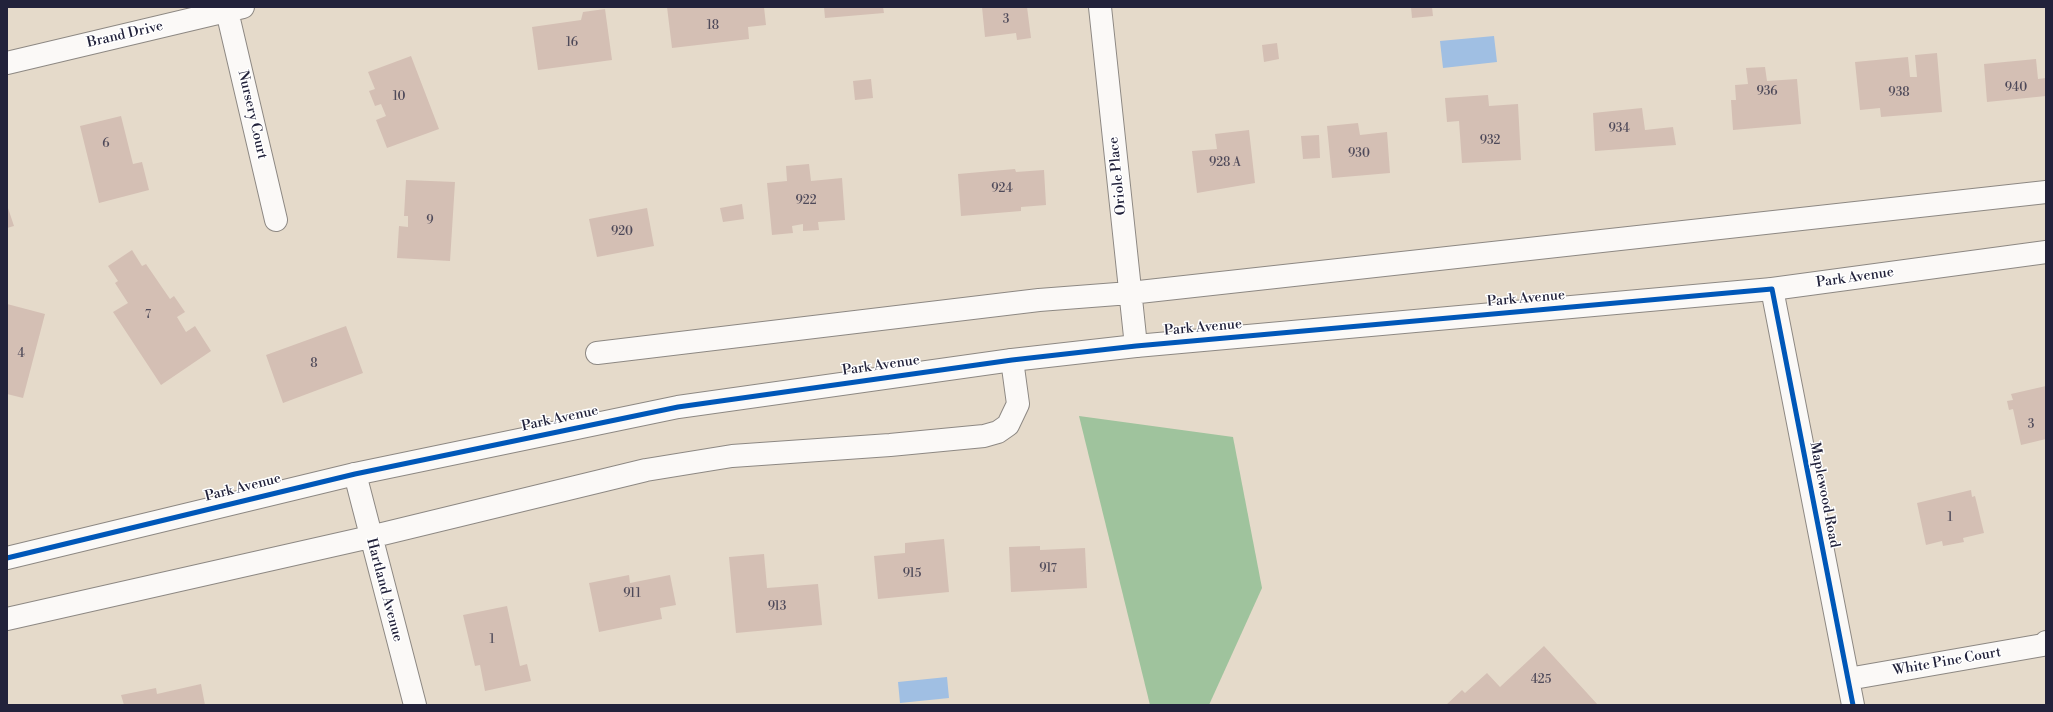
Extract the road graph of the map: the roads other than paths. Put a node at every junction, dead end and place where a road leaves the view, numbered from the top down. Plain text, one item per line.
1 (1100, 7) edge
2 (235, 9) edge
3 (7, 63) edge
4 (2046, 192) edge
5 (276, 220) dead end
6 (2046, 252) edge
7 (1772, 289) junction
8 (1130, 293) junction
9 (1136, 346) junction
10 (597, 353) dead end
11 (1012, 360) junction
12 (355, 474) junction
13 (370, 537) junction
14 (7, 558) edge
15 (7, 619) edge
16 (2046, 642) edge
17 (1848, 679) junction
18 (415, 705) edge
19 (1853, 705) edge

1 - 8 main road, Oriole Place
2 - 3 main road, Brand Drive
2 - 5 main road, Nursery Court
4 - 8 main road
6 - 7 main road, Park Avenue
7 - 9 main road, Park Avenue
7 - 17 main road, Maplewood Road
8 - 9 main road, Oriole Place
8 - 10 main road
9 - 11 main road, Park Avenue
11 - 12 main road, Park Avenue
11 - 13 main road
12 - 13 main road, Hartland Avenue
12 - 14 main road, Park Avenue
13 - 15 main road
13 - 18 main road, Hartland Avenue
16 - 17 main road, White Pine Court
17 - 19 main road, Maplewood Road

